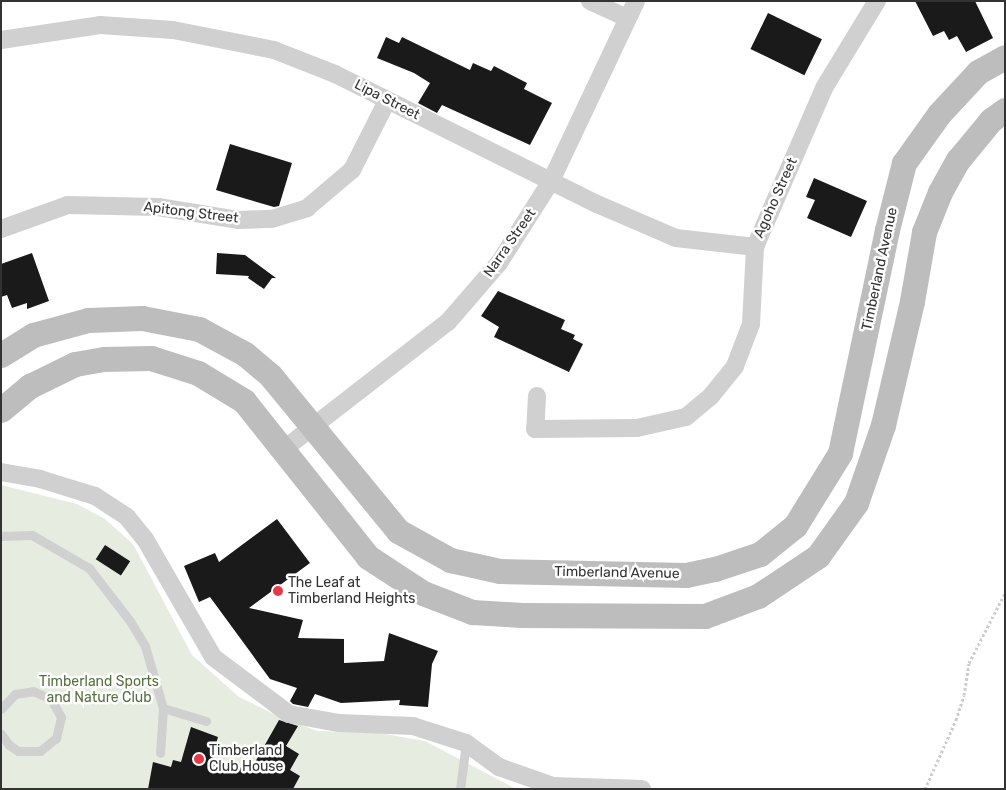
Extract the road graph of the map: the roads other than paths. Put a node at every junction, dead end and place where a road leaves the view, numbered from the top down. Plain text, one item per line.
1 (590, 1) edge
2 (636, 1) edge
3 (877, 1) edge
4 (627, 18) junction
5 (1, 40) edge
6 (1005, 57) edge
7 (387, 101) junction
8 (1005, 110) edge
9 (551, 181) junction
10 (1, 229) edge
11 (754, 247) junction
12 (875, 291) junction
13 (912, 301) junction
14 (1, 355) edge
15 (537, 396) dead end
16 (1, 410) edge
17 (312, 428) junction
18 (284, 449) junction
19 (1, 472) edge
20 (1, 536) edge
21 (163, 708) junction
22 (1, 709) edge
23 (206, 720) dead end
24 (2, 736) edge
25 (466, 743) junction
26 (160, 753) dead end
27 (460, 789) edge
28 (642, 789) edge

1 - 4 street
2 - 4 street, Narra Street
3 - 11 street, Agoho Street
4 - 9 street, Narra Street
5 - 7 street, Lipa Street
6 - 12 street, Timberland Avenue
7 - 9 street, Lipa Street
7 - 10 street, Apitong Street
8 - 13 street
9 - 11 street, Lipa Street
9 - 17 street, Narra Street
11 - 15 street, Agoho Street
12 - 13 street
12 - 17 street, Timberland Avenue
13 - 18 street
14 - 17 street, Timberland Avenue
16 - 18 street
17 - 18 street, Narra Street
19 - 25 street
20 - 21 lane
21 - 23 lane
21 - 26 lane
22 - 24 lane
25 - 27 lane
25 - 28 street

